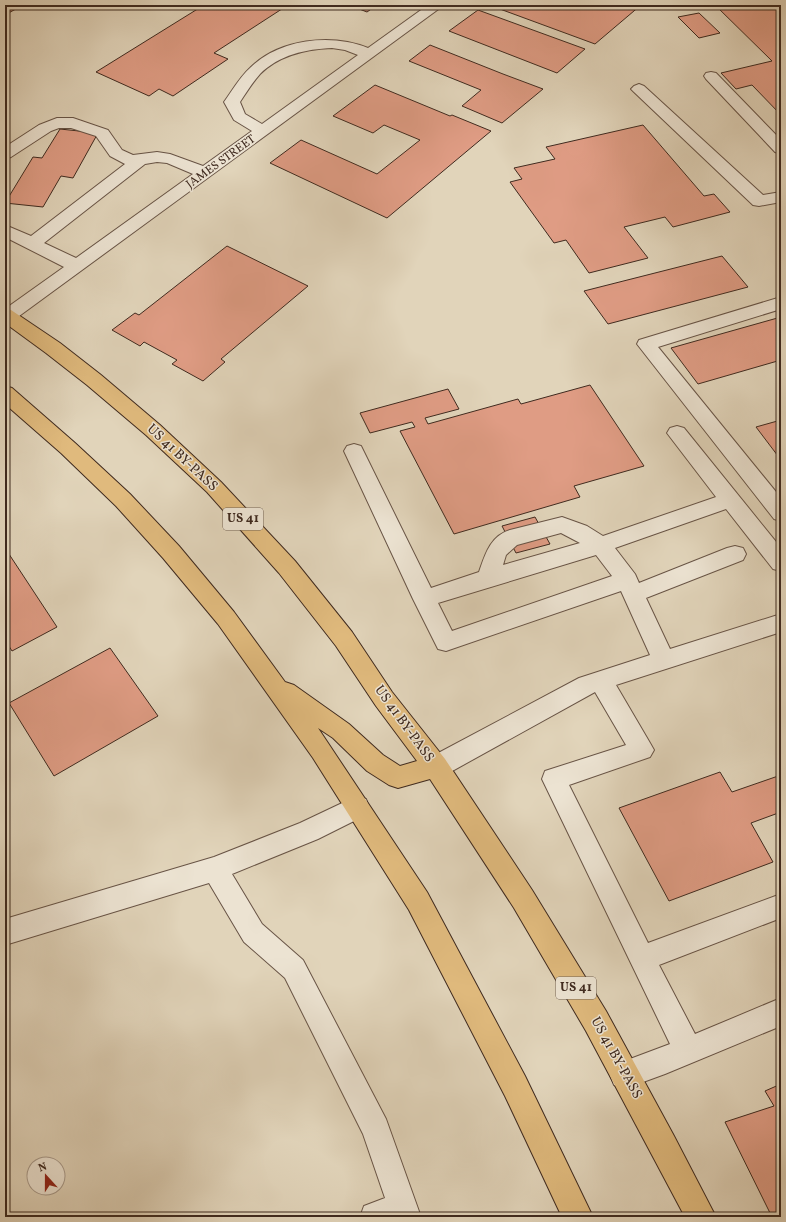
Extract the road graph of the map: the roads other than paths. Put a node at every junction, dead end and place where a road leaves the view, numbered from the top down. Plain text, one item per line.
1 (437, 5) edge
2 (369, 54) junction
3 (711, 76) dead end
4 (639, 89) dead end
5 (264, 131) junction
6 (781, 149) edge
7 (5, 154) edge
8 (140, 160) junction
9 (206, 173) junction
10 (781, 197) edge
11 (5, 230) edge
12 (32, 244) junction
13 (77, 266) junction
14 (781, 303) edge
15 (6, 316) edge
16 (5, 393) edge
17 (677, 433) dead end
18 (354, 451) dead end
19 (730, 500) junction
20 (781, 514) edge
21 (601, 545) junction
22 (735, 554) dead end
23 (781, 563) edge
24 (488, 578) junction
25 (630, 587) junction
26 (424, 599) junction
27 (781, 623) edge
28 (664, 660) junction
29 (601, 681) junction
30 (273, 683) junction
31 (436, 767) junction
32 (357, 807) junction
33 (214, 869) junction
34 (781, 906) edge
35 (5, 932) edge
36 (642, 959) junction
37 (781, 1012) edge
38 (688, 1050) junction
39 (624, 1075) junction
40 (404, 1211) edge
41 (375, 1217) edge
42 (578, 1217) edge
43 (701, 1217) edge

1 - 2 street, JAMES STREET
2 - 5 street, JAMES STREET
2 - 5 street
3 - 6 street
4 - 10 street
5 - 9 street, JAMES STREET
7 - 8 street
8 - 9 street
8 - 12 street
9 - 13 street, JAMES STREET
11 - 12 street
12 - 13 street
13 - 15 street, JAMES STREET
14 - 20 street
15 - 31 main road, US 41 BY-PASS / US 41
16 - 30 main road
17 - 19 street
18 - 26 street
19 - 21 street
19 - 23 street
21 - 24 street
21 - 24 street
21 - 25 street
22 - 25 street
24 - 26 street
25 - 26 street
25 - 28 street
27 - 28 street
28 - 29 street
29 - 31 street
29 - 36 street
30 - 31 main road
30 - 32 main road
31 - 39 main road, US 41 BY-PASS / US 41
32 - 33 street
32 - 42 main road
33 - 35 street
33 - 40 street
34 - 36 street
36 - 38 street
37 - 38 street
38 - 39 street
39 - 43 main road, US 41 BY-PASS / US 41
40 - 41 street

